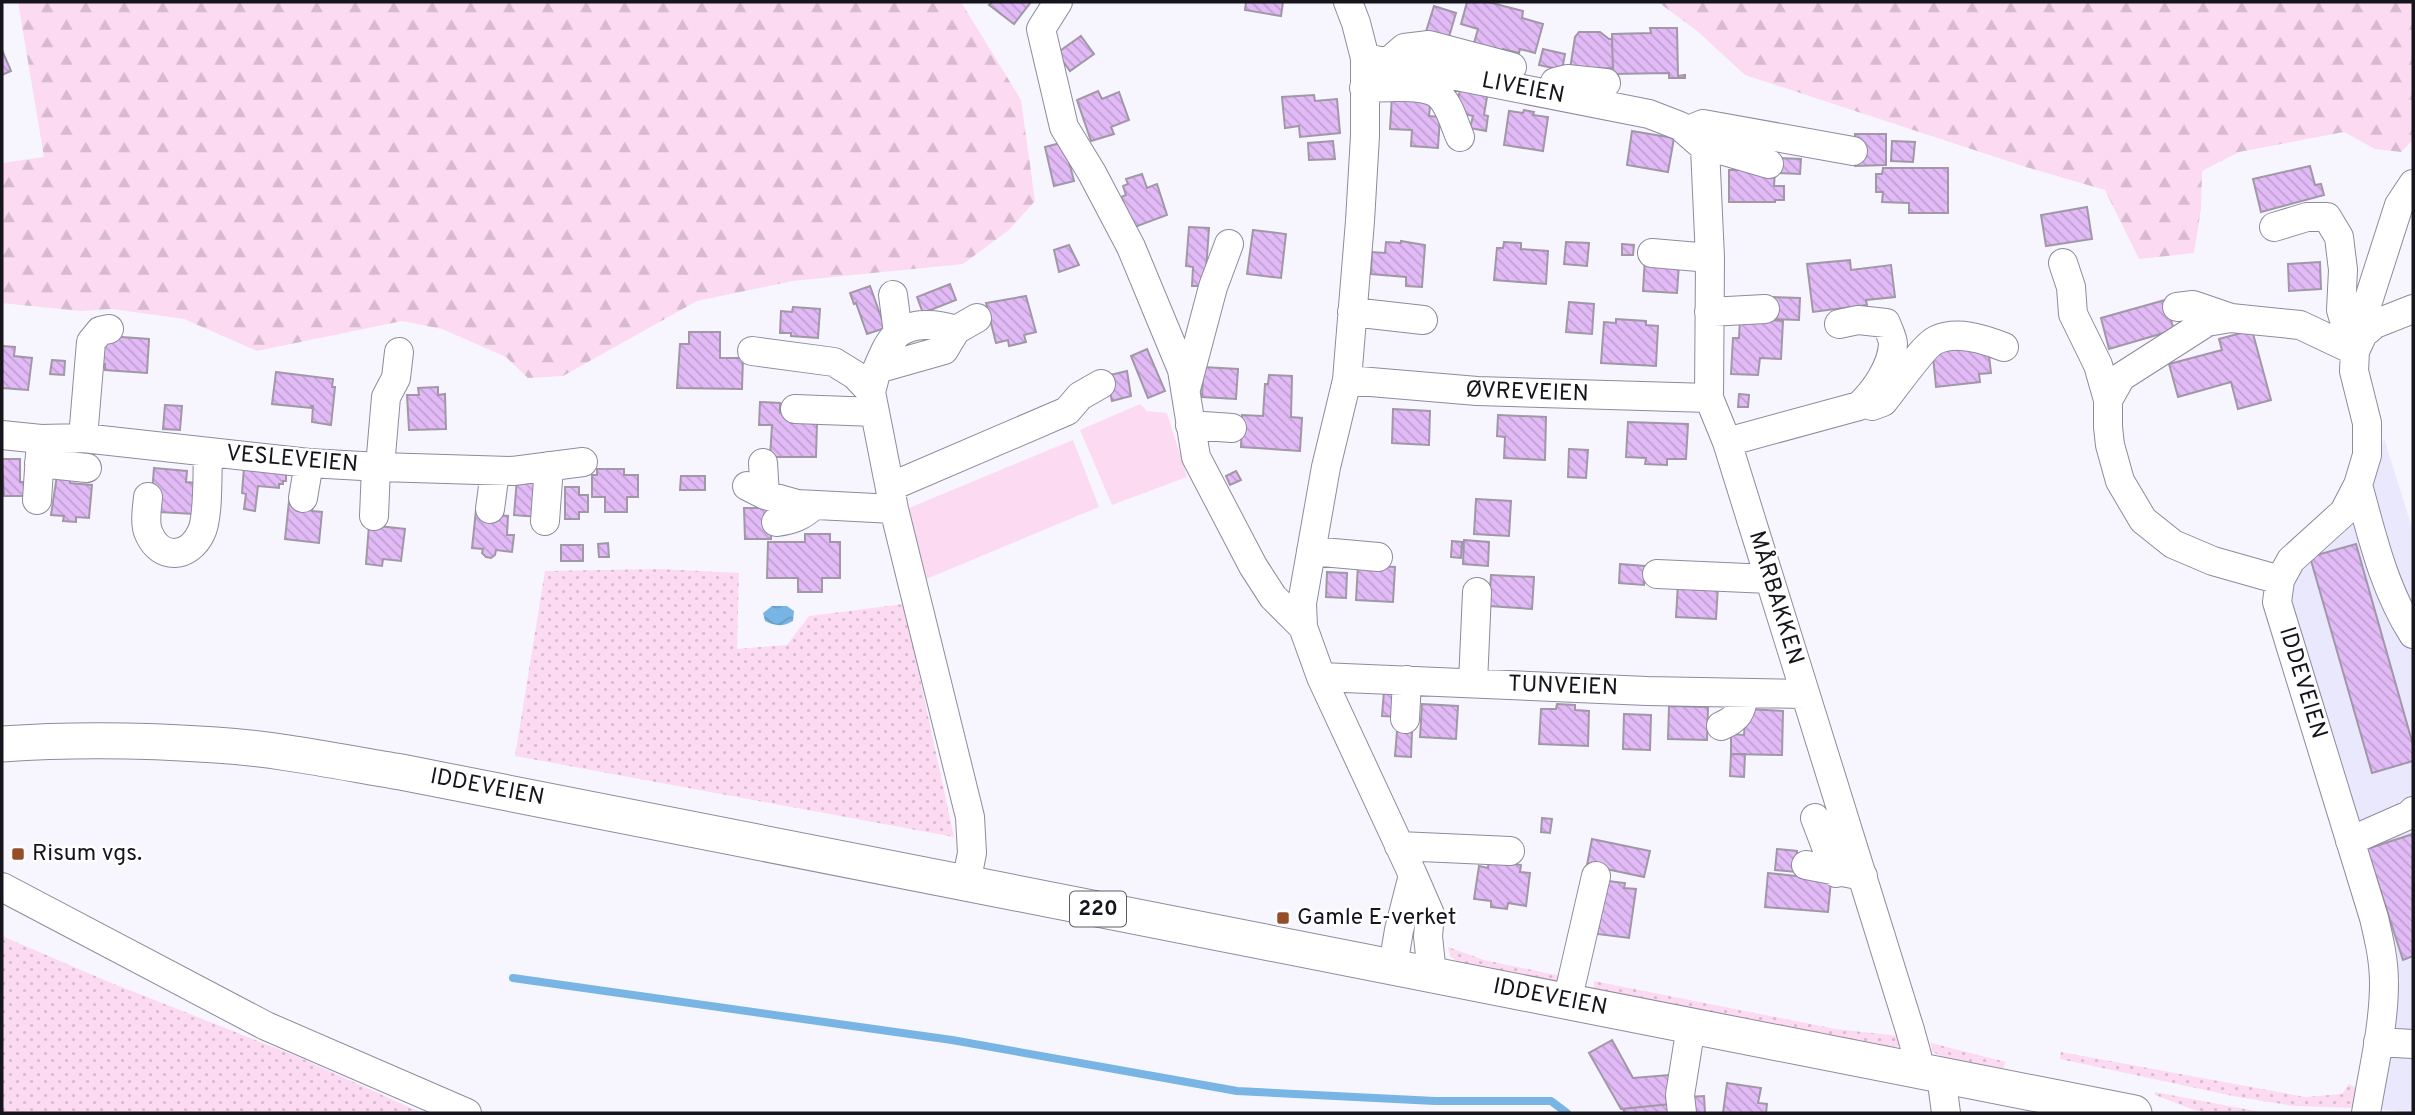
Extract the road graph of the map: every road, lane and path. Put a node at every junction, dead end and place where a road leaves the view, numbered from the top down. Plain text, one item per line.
1 (1058, 2) edge
2 (1348, 2) edge
3 (1376, 60) junction
4 (1512, 67) dead end
5 (1606, 83) dead end
6 (1364, 88) junction
7 (1543, 101) junction
8 (1691, 135) junction
9 (1460, 137) dead end
10 (1853, 151) dead end
11 (1769, 164) dead end
12 (2413, 184) edge
13 (2413, 214) edge
14 (2274, 227) dead end
15 (1229, 244) dead end
16 (1652, 253) dead end
17 (1710, 258) junction
18 (2063, 263) dead end
19 (893, 295) dead end
20 (2177, 307) dead end
21 (1765, 309) dead end
22 (2413, 310) edge
23 (1352, 312) junction
24 (1709, 312) junction
25 (2231, 318) junction
26 (1423, 320) dead end
27 (1839, 324) dead end
28 (109, 329) dead end
29 (898, 333) junction
30 (2359, 337) junction
31 (2004, 347) dead end
32 (752, 351) dead end
33 (405, 368) dead end
34 (1347, 380) junction
35 (1101, 384) dead end
36 (874, 391) junction
37 (1185, 391) junction
38 (1709, 398) junction
39 (2108, 400) junction
40 (1859, 406) junction
41 (795, 409) dead end
42 (1190, 425) junction
43 (1232, 428) dead end
44 (2, 435) edge
45 (83, 438) junction
46 (1727, 442) junction
47 (40, 451) junction
48 (208, 452) junction
49 (583, 462) dead end
50 (309, 463) junction
51 (763, 463) dead end
52 (549, 466) junction
53 (378, 467) junction
54 (87, 468) dead end
55 (495, 471) junction
56 (2358, 485) junction
57 (148, 497) dead end
58 (303, 498) dead end
59 (892, 498) junction
60 (37, 500) dead end
61 (814, 505) junction
62 (490, 509) dead end
63 (374, 516) dead end
64 (545, 522) dead end
65 (776, 522) dead end
66 (1311, 551) junction
67 (1378, 557) dead end
68 (1657, 574) dead end
69 (1769, 579) junction
70 (2280, 580) junction
71 (1477, 592) dead end
72 (1303, 627) junction
73 (2413, 634) edge
74 (1321, 677) junction
75 (1407, 680) junction
76 (1473, 683) junction
77 (1745, 693) junction
78 (1805, 694) junction
79 (1405, 719) dead end
80 (1721, 726) dead end
81 (2, 744) edge
82 (2413, 812) edge
83 (1815, 818) dead end
84 (2350, 841) junction
85 (1399, 846) junction
86 (1510, 851) dead end
87 (1805, 865) dead end
88 (1413, 875) junction
89 (1850, 875) junction
90 (1596, 876) dead end
91 (966, 883) junction
92 (2, 887) edge
93 (1393, 966) junction
94 (1432, 975) junction
95 (1567, 1002) junction
96 (1691, 1026) junction
97 (2378, 1042) junction
98 (2413, 1044) edge
99 (1928, 1072) junction
100 (467, 1113) edge
101 (1682, 1113) edge
102 (1946, 1113) edge
103 (2134, 1113) edge
104 (2365, 1113) edge

1 - 37 street
2 - 3 street
3 - 4 street
3 - 6 street
3 - 7 street, LIVEIEN
5 - 7 street
6 - 9 street
6 - 23 street
7 - 8 street, LIVEIEN
8 - 10 street
8 - 11 street, LIVEIEN
8 - 17 street, MÅRBAKKEN
12 - 30 street
13 - 30 street
14 - 30 street
15 - 37 street
16 - 17 street
17 - 24 street, MÅRBAKKEN
18 - 39 street
19 - 29 street
20 - 25 street
21 - 24 street
22 - 30 street
23 - 26 street
23 - 34 street
24 - 38 street, MÅRBAKKEN
25 - 30 street
25 - 39 street
27 - 40 street
28 - 45 street
29 - 36 street
29 - 36 street
30 - 56 street
31 - 40 street
32 - 36 street
33 - 53 street
34 - 38 street, ØVREVEIEN
34 - 66 street
35 - 59 street
36 - 41 street
36 - 59 street
37 - 42 street
38 - 46 street, MÅRBAKKEN
39 - 70 street
40 - 46 street
42 - 43 street
42 - 72 street
44 - 47 street, VESLEVEIEN
45 - 47 street, VESLEVEIEN
45 - 48 street, VESLEVEIEN
46 - 69 street, MÅRBAKKEN
47 - 54 street
47 - 60 street
48 - 50 street, VESLEVEIEN
48 - 57 street
49 - 52 street, VESLEVEIEN
50 - 53 street, VESLEVEIEN
50 - 58 street
51 - 61 street
52 - 55 street, VESLEVEIEN
52 - 64 street
53 - 55 street, VESLEVEIEN
53 - 63 street
55 - 62 street
56 - 70 street
56 - 73 street
59 - 61 street
59 - 91 street
61 - 65 street
66 - 67 street
66 - 72 street
68 - 69 street
69 - 78 street, MÅRBAKKEN
70 - 84 street, IDDEVEIEN
71 - 76 street
72 - 74 street
74 - 75 street, TUNVEIEN
74 - 85 street
75 - 76 street, TUNVEIEN
75 - 79 street
76 - 77 street, TUNVEIEN
77 - 78 street, TUNVEIEN
77 - 80 street
78 - 89 street, MÅRBAKKEN
81 - 91 main road, IDDEVEIEN / 220
82 - 84 street
83 - 89 street
84 - 97 street, IDDEVEIEN
85 - 86 street
85 - 88 street
87 - 89 street
88 - 93 street
88 - 94 street
89 - 99 street, MÅRBAKKEN
90 - 95 street
91 - 93 main road, IDDEVEIEN / 220
92 - 100 street
93 - 94 main road, IDDEVEIEN / 220
94 - 95 main road, IDDEVEIEN / 220
95 - 96 main road, IDDEVEIEN / 220
96 - 99 main road, IDDEVEIEN / 220
96 - 101 street
97 - 98 street
97 - 104 street, IDDEVEIEN
99 - 102 street, MÅRBAKKEN
99 - 103 main road, IDDEVEIEN / 220

